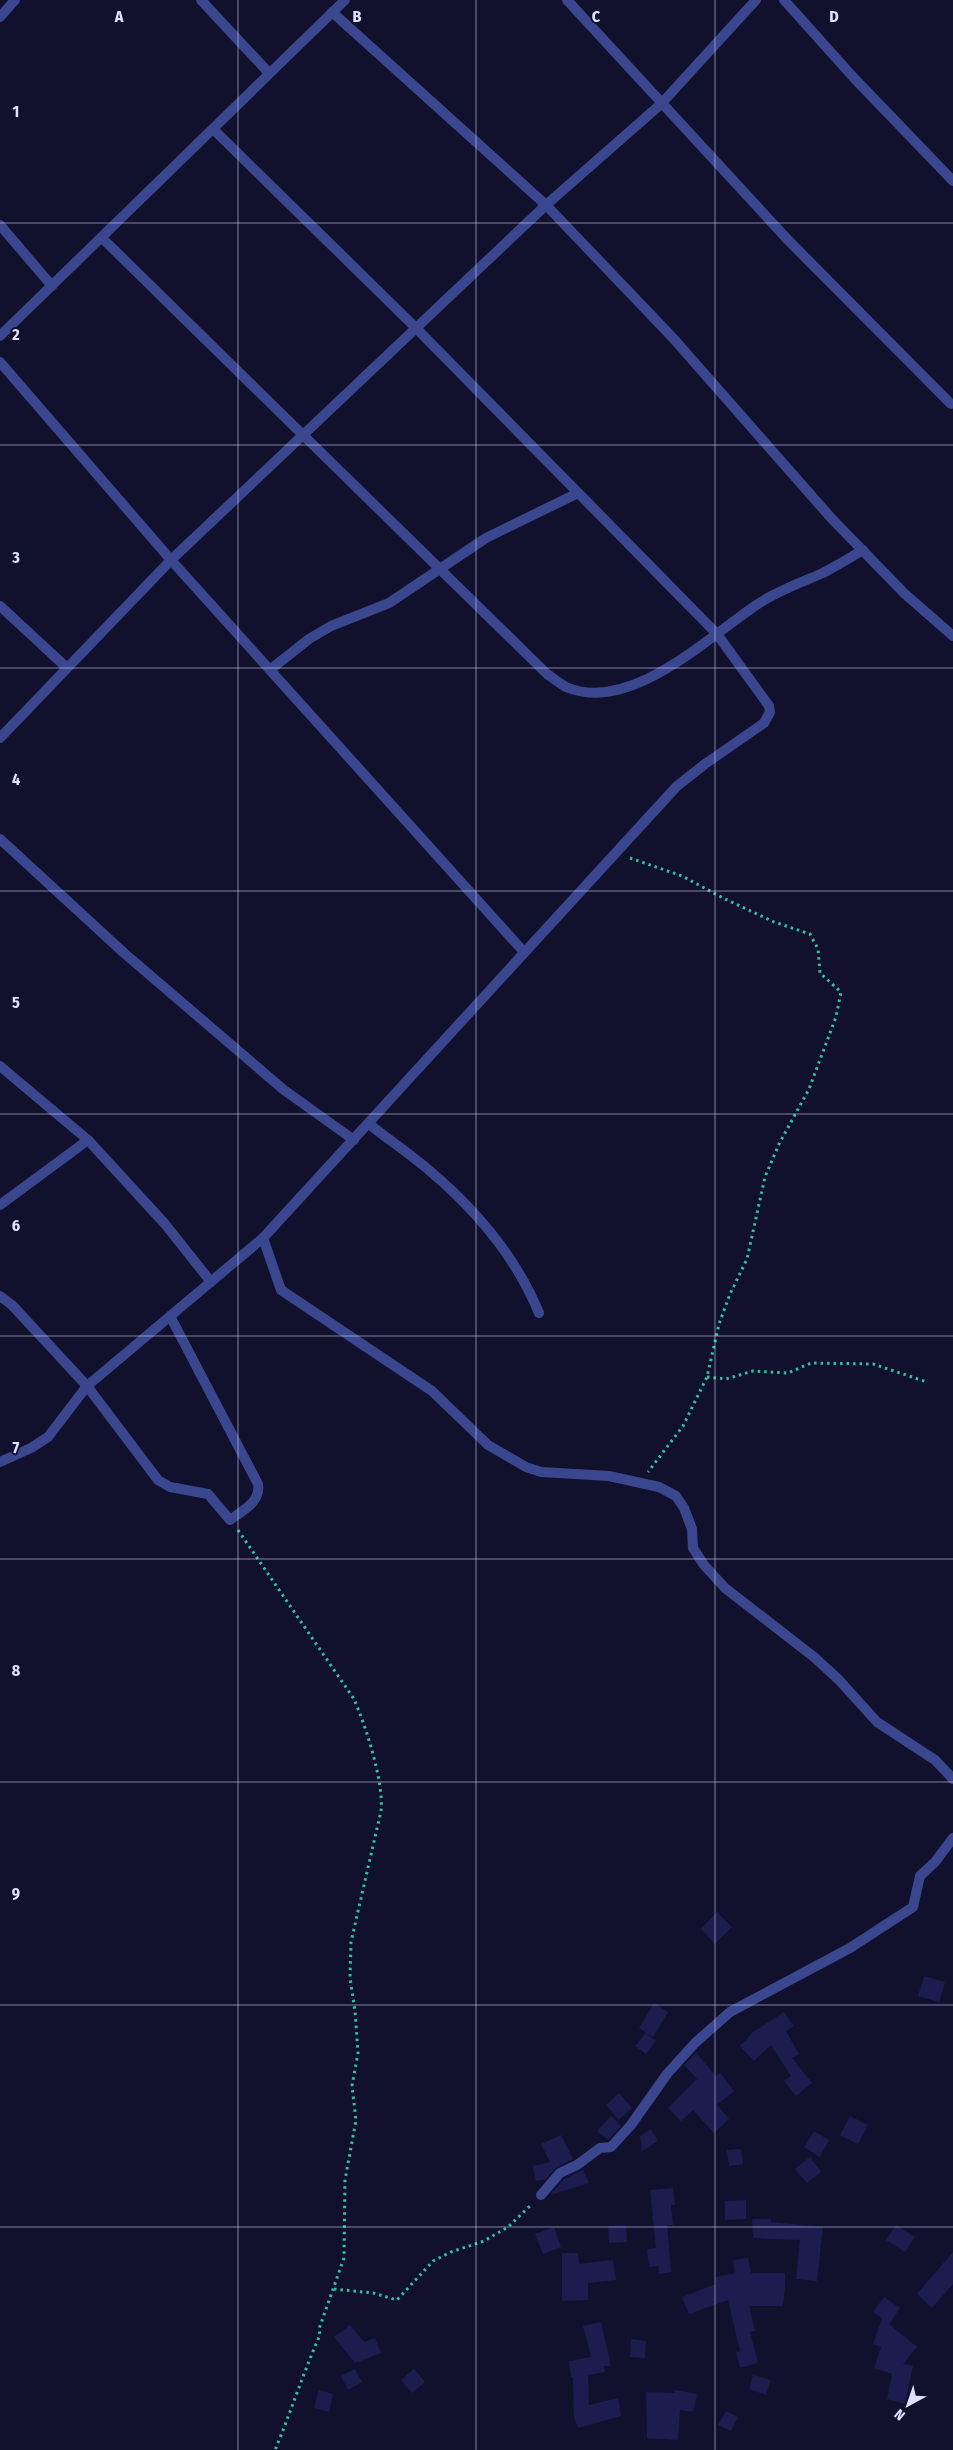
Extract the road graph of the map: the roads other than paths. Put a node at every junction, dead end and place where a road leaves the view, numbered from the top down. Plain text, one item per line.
1 (15, 0) edge
2 (201, 0) edge
3 (345, 0) edge
4 (567, 0) edge
5 (756, 0) edge
6 (784, 0) edge
7 (332, 12) junction
8 (0, 17) edge
9 (269, 73) junction
10 (661, 104) junction
11 (214, 130) junction
12 (953, 181) edge
13 (546, 205) junction
14 (0, 225) edge
15 (102, 238) junction
16 (52, 286) junction
17 (417, 329) junction
18 (0, 336) edge
19 (0, 362) edge
20 (951, 404) dead end
21 (302, 436) junction
22 (578, 493) junction
23 (863, 550) junction
24 (170, 560) junction
25 (440, 570) junction
26 (0, 606) edge
27 (717, 634) junction
28 (953, 636) edge
29 (66, 668) junction
30 (271, 670) junction
31 (0, 738) edge
32 (0, 839) edge
33 (524, 952) junction
34 (0, 1066) edge
35 (369, 1124) junction
36 (88, 1140) junction
37 (354, 1140) junction
38 (0, 1205) edge
39 (263, 1238) junction
40 (210, 1282) junction
41 (0, 1296) edge
42 (539, 1313) dead end
43 (170, 1316) junction
44 (86, 1386) junction
45 (0, 1462) edge
46 (953, 1779) edge
47 (953, 1838) edge
48 (541, 2195) road end

1 - 8 street
2 - 9 street
3 - 7 street
4 - 10 street
5 - 10 street
6 - 12 street
7 - 9 street
7 - 13 street
9 - 11 street
10 - 13 street
10 - 20 street
11 - 15 street
11 - 17 street
13 - 17 street
13 - 23 street
14 - 16 street
15 - 16 street
15 - 21 street
16 - 18 street
17 - 21 street
17 - 22 street
19 - 24 street
21 - 24 street
21 - 25 street
22 - 25 street
22 - 27 street
23 - 27 street
23 - 28 street
24 - 29 street
24 - 30 street
25 - 27 street
25 - 30 street
26 - 29 street
27 - 33 street
29 - 31 street
30 - 33 street
32 - 37 street
33 - 35 street
34 - 36 street
35 - 37 street
35 - 42 street
36 - 38 street
36 - 40 street
37 - 39 street
39 - 40 street
39 - 46 street
40 - 43 street
41 - 44 street
43 - 44 street
43 - 44 street
44 - 45 street
47 - 48 street

